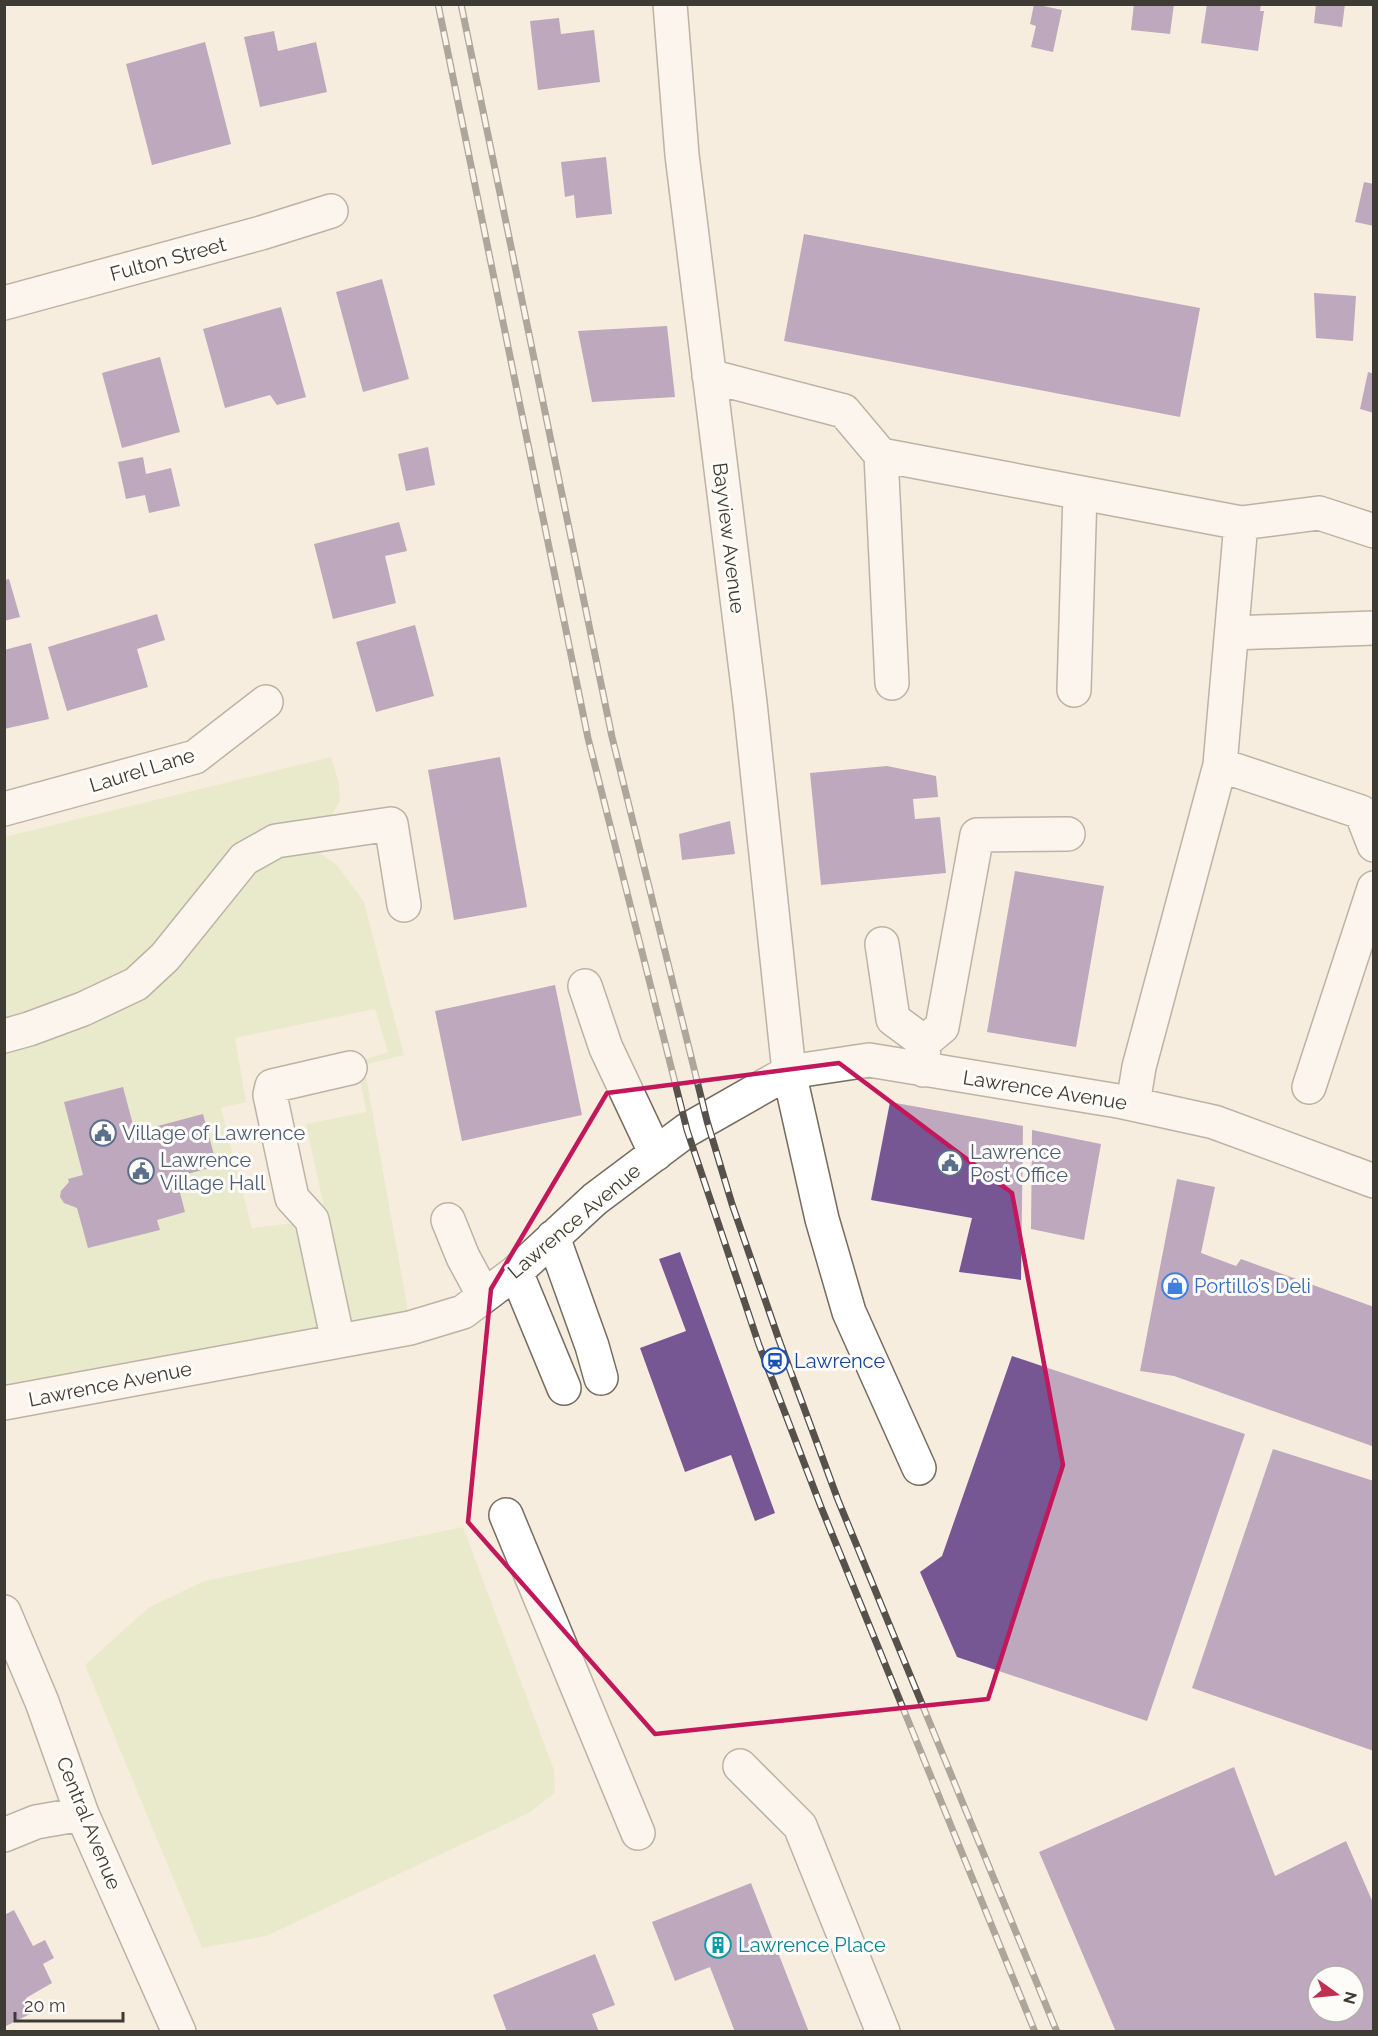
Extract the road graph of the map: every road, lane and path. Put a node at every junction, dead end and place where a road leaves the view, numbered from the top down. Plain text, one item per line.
1 (670, 4) edge
2 (331, 211) dead end
3 (4, 303) edge
4 (709, 376) junction
5 (881, 455) junction
6 (1080, 493) junction
7 (1241, 523) junction
8 (1374, 531) edge
9 (1374, 628) edge
10 (1232, 633) junction
11 (892, 683) dead end
12 (1074, 690) dead end
13 (266, 702) dead end
14 (1220, 765) junction
15 (4, 809) edge
16 (1068, 834) dead end
17 (1374, 845) edge
18 (1374, 888) edge
19 (404, 905) dead end
20 (882, 944) dead end
21 (585, 986) dead end
22 (4, 1036) edge
23 (923, 1056) junction
24 (350, 1068) dead end
25 (789, 1072) junction
26 (1309, 1087) dead end
27 (1132, 1104) junction
28 (656, 1154) junction
29 (1374, 1181) edge
30 (448, 1220) dead end
31 (553, 1237) junction
32 (516, 1272) junction
33 (484, 1296) junction
34 (338, 1341) junction
35 (601, 1378) dead end
36 (564, 1388) dead end
37 (4, 1403) edge
38 (918, 1467) dead end
39 (506, 1515) dead end
40 (4, 1612) edge
41 (740, 1766) dead end
42 (82, 1814) junction
43 (638, 1833) dead end
44 (4, 1835) edge
45 (179, 2031) edge
46 (883, 2031) edge

1 - 4 street, Bayview Avenue
2 - 3 street, Fulton Street
4 - 5 street
4 - 25 street, Bayview Avenue
5 - 6 street
5 - 11 street
6 - 7 street
6 - 12 street
7 - 8 street
7 - 10 street
9 - 10 street
10 - 14 street
13 - 15 street, Laurel Lane
14 - 17 street
14 - 27 street
16 - 23 street
18 - 26 street
19 - 22 street
20 - 23 street
21 - 28 street
23 - 25 street, Lawrence Avenue
23 - 27 street, Lawrence Avenue
24 - 34 street
25 - 28 street, Lawrence Avenue
25 - 38 street, Bayview Avenue
27 - 29 street, Lawrence Avenue
28 - 31 street, Lawrence Avenue
30 - 33 street
31 - 32 street, Lawrence Avenue
31 - 35 street
32 - 33 street, Lawrence Avenue
32 - 36 street
33 - 34 street, Lawrence Avenue
34 - 37 street, Lawrence Avenue
39 - 43 street
40 - 42 street, Central Avenue
41 - 46 street
42 - 44 street
42 - 45 street, Central Avenue

